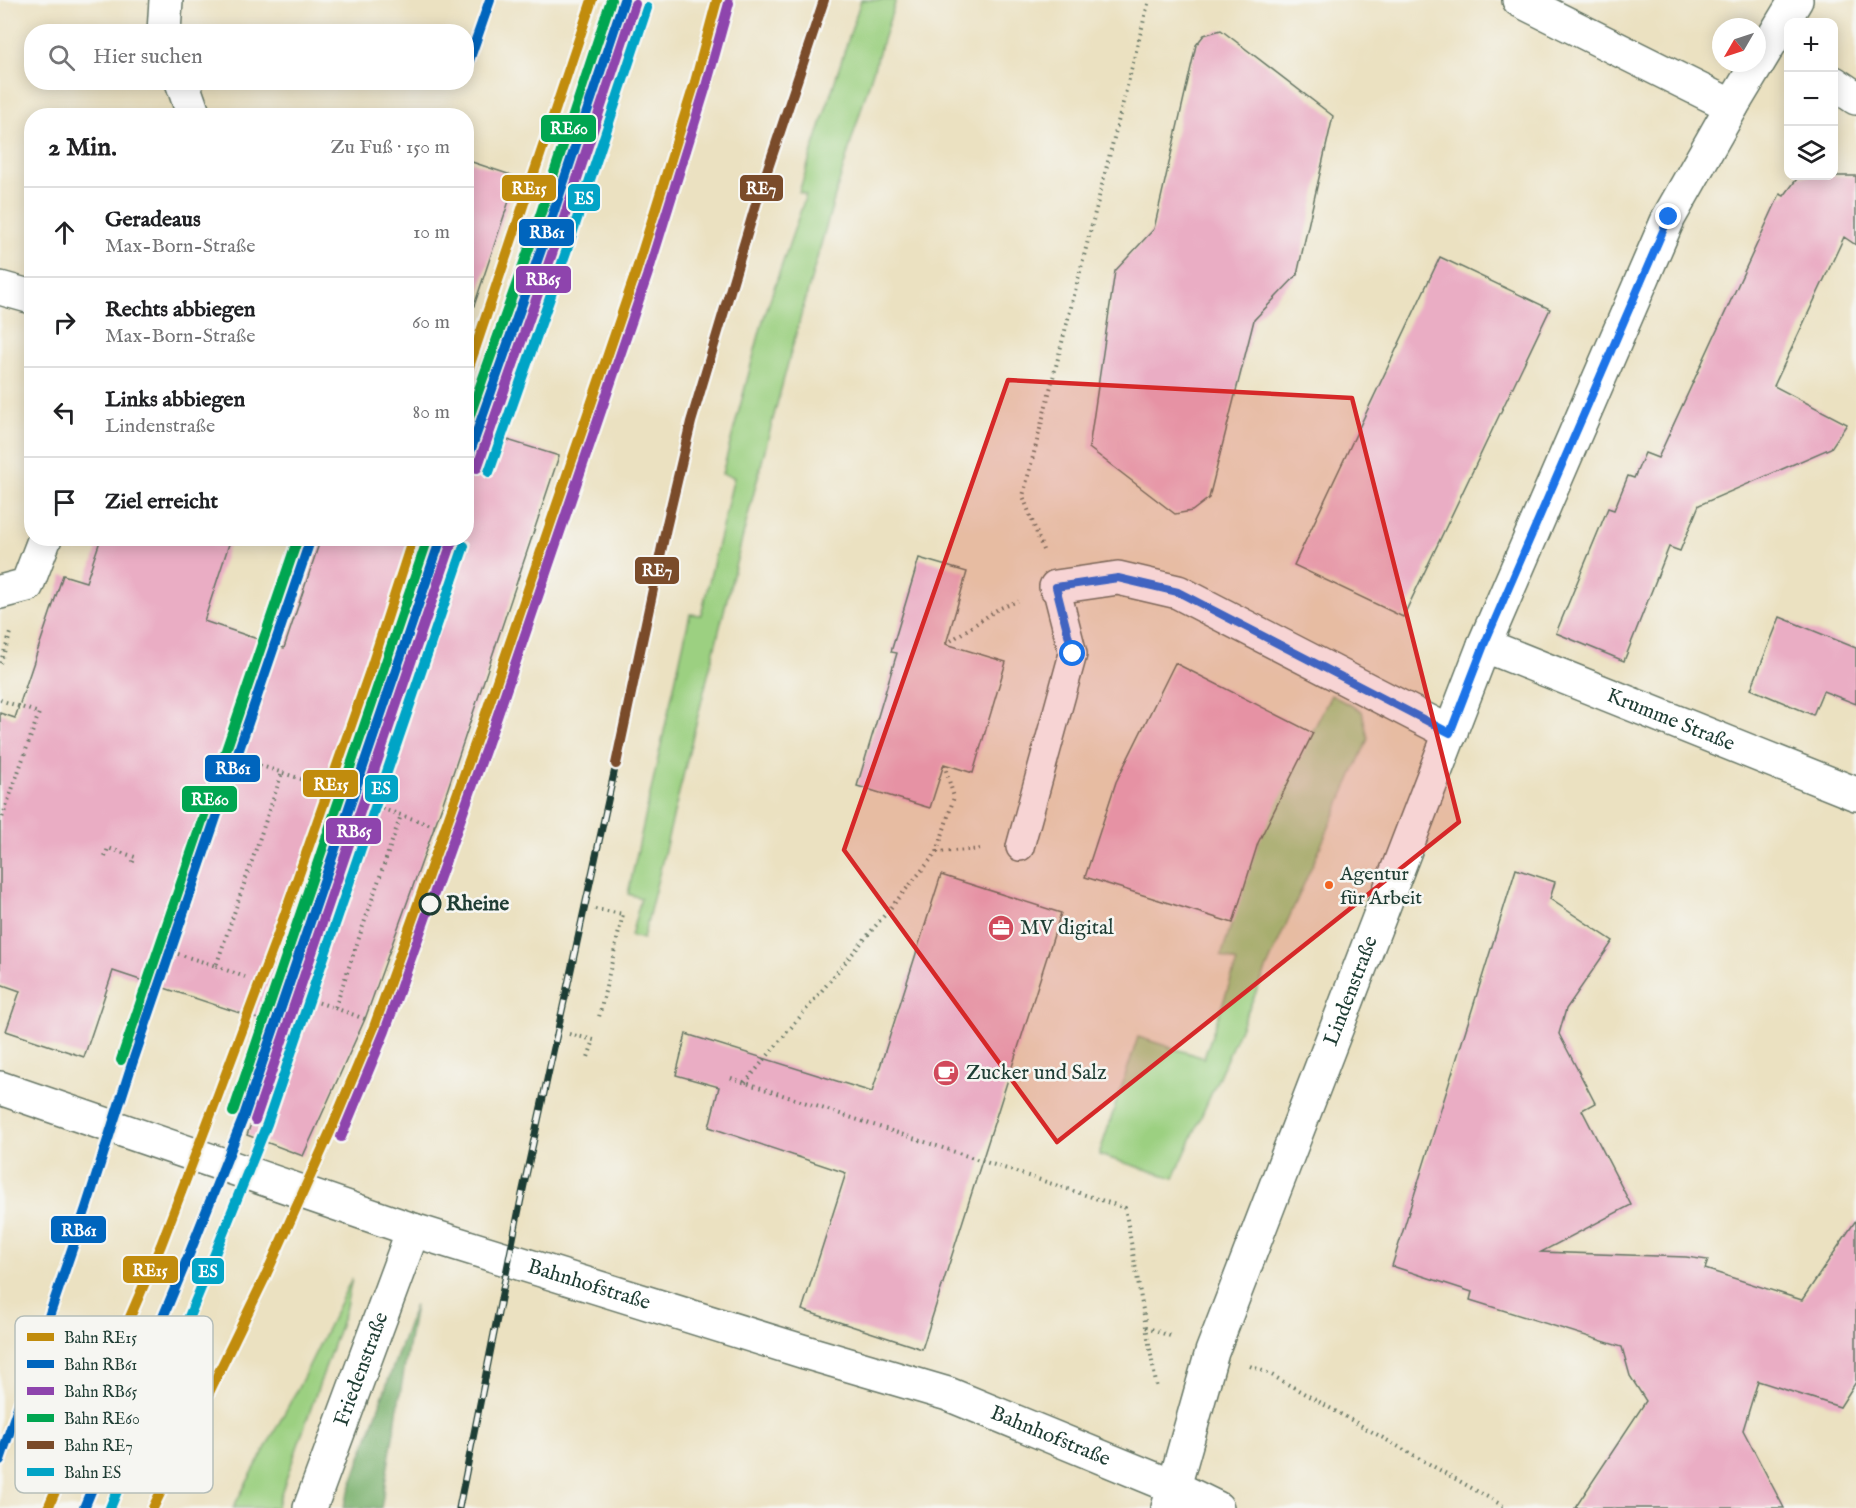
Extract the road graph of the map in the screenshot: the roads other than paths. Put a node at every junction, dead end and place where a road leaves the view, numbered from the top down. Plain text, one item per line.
1 (166, 0) edge
2 (1519, 0) edge
3 (1796, 0) edge
4 (164, 24) edge
5 (1780, 46) edge
6 (1838, 86) edge
7 (185, 90) edge
8 (1856, 98) edge
9 (1732, 106) junction
10 (191, 108) edge
11 (0, 288) edge
12 (24, 295) edge
13 (42, 546) edge
14 (1056, 587) joint
15 (0, 592) edge
16 (1484, 645) junction
17 (1450, 733) junction
18 (1856, 794) edge
19 (1020, 847) road end
20 (0, 1089) edge
21 (413, 1230) junction
22 (1171, 1497) edge
23 (310, 1508) edge
24 (1217, 1508) edge

1 - 4 street
2 - 9 street
3 - 5 street, Lindenstraße
5 - 9 street, Lindenstraße
6 - 8 street
7 - 10 street
9 - 16 street, Lindenstraße
11 - 12 street
13 - 15 street
14 - 17 street
14 - 19 lane
16 - 17 street, Lindenstraße
16 - 18 street, Krumme Straße
17 - 22 street, Lindenstraße
20 - 21 street, Bahnhofstraße
21 - 22 street, Bahnhofstraße
21 - 23 street, Friedenstraße
22 - 24 street, Bahnhofstraße

